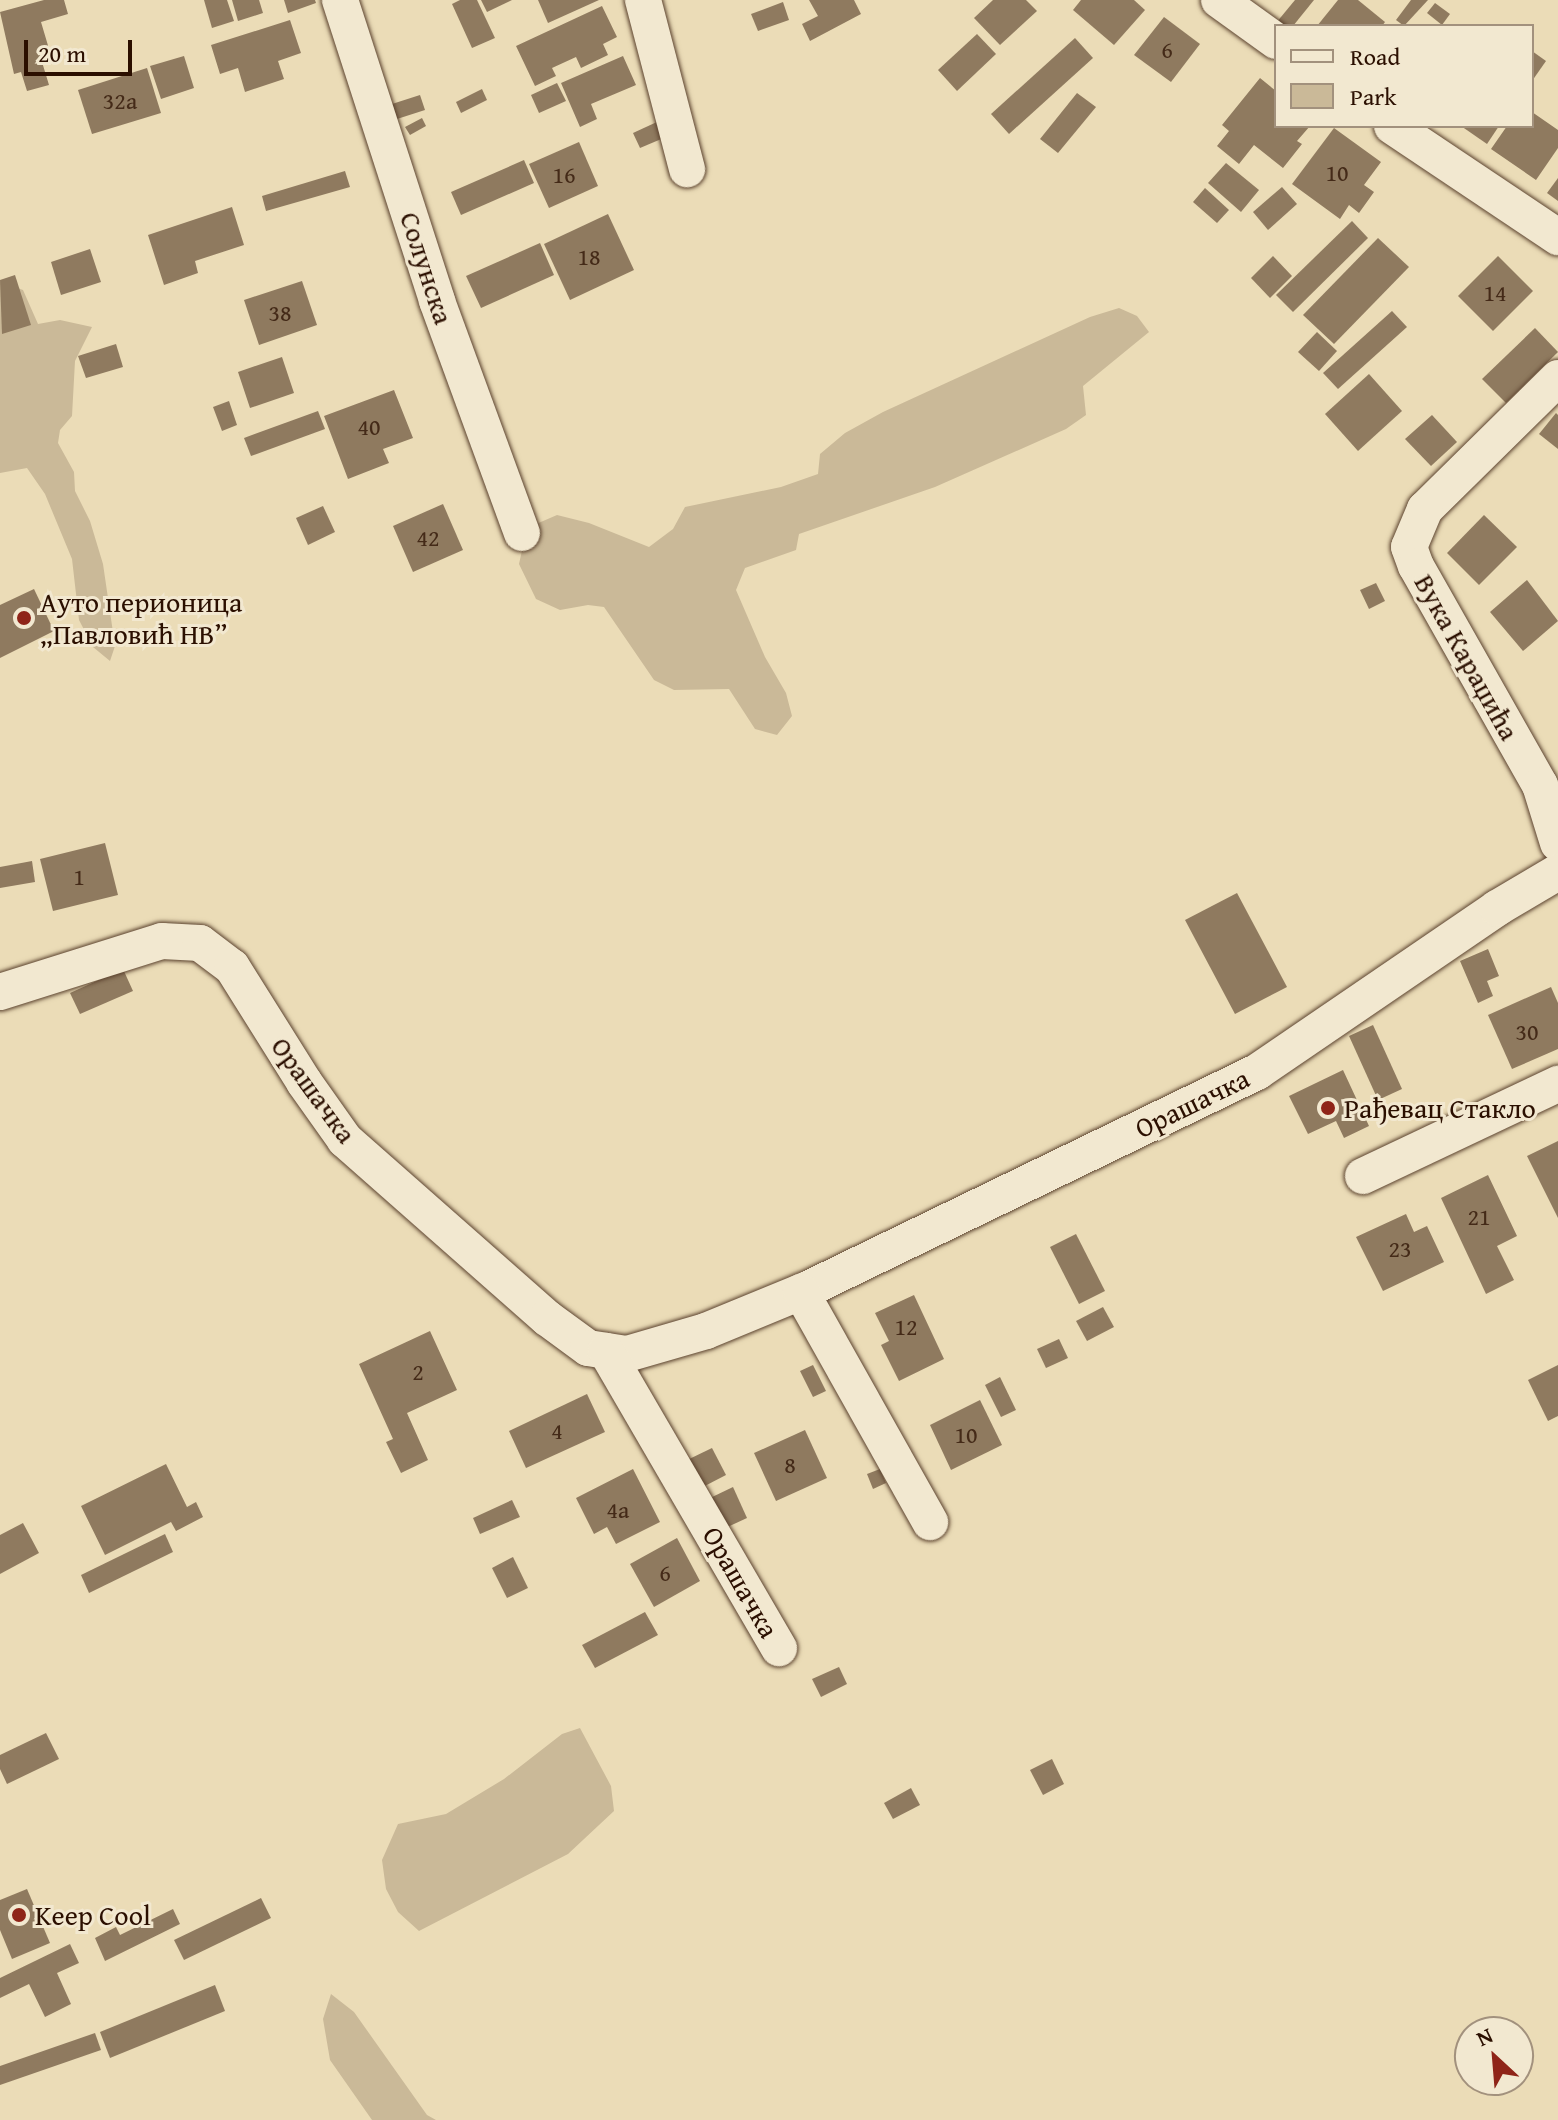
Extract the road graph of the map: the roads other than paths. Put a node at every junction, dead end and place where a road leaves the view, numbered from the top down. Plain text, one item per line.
1 (340, 0) edge
2 (643, 0) edge
3 (1219, 0) edge
4 (1274, 40) edge
5 (1395, 128) edge
6 (687, 169) dead end
7 (1558, 237) edge
8 (1558, 378) edge
9 (522, 533) dead end
10 (1558, 843) edge
11 (1558, 872) edge
12 (0, 992) edge
13 (1558, 1084) edge
14 (1363, 1176) dead end
15 (801, 1292) junction
16 (606, 1351) junction
17 (930, 1522) dead end
18 (779, 1648) dead end

1 - 9 street, Солунска
2 - 6 street
3 - 4 street
5 - 7 street
8 - 10 street, Вука Караџића
11 - 15 street, Орашачка
12 - 16 street, Орашачка
13 - 14 street
15 - 16 street, Орашачка
15 - 17 street
16 - 18 street, Орашачка

